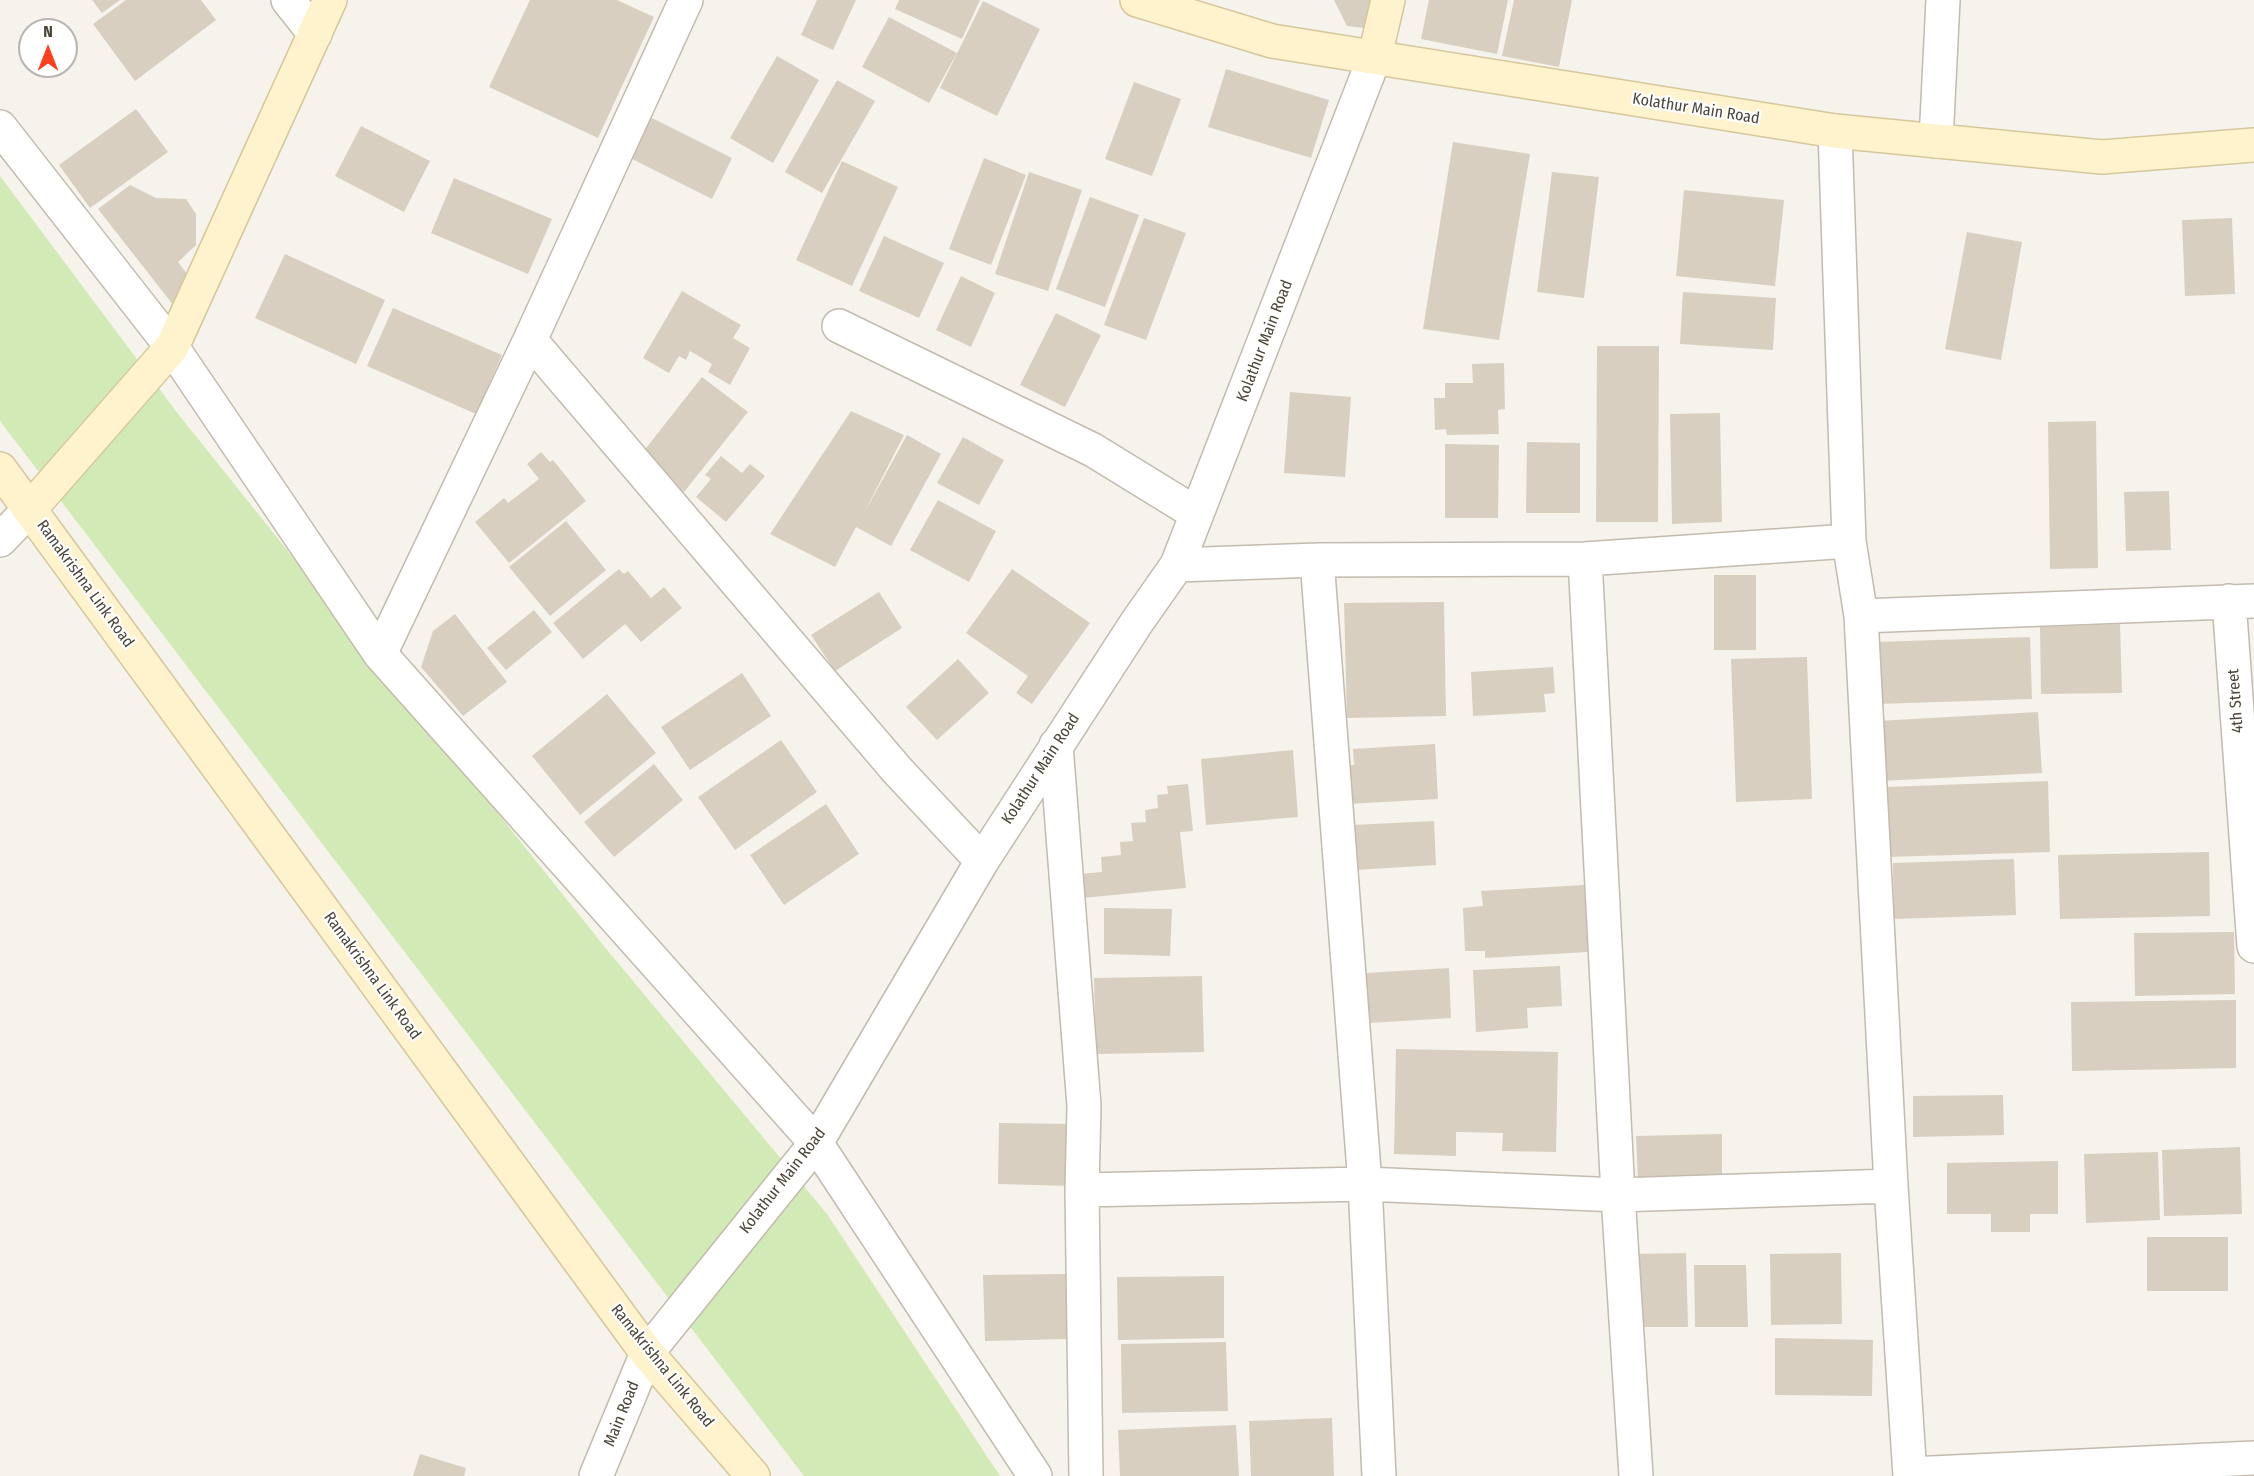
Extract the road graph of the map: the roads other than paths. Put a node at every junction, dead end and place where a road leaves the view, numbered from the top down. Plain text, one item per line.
1 (288, 0) edge
2 (330, 0) edge
3 (686, 0) edge
4 (1137, 0) edge
5 (1388, 0) edge
6 (1943, 0) edge
7 (315, 34) junction
8 (1375, 56) junction
9 (0, 127) edge
10 (1835, 131) junction
11 (1936, 141) junction
12 (2254, 145) edge
13 (839, 326) dead end
14 (530, 340) junction
15 (172, 347) junction
16 (0, 469) edge
17 (30, 509) junction
18 (1197, 514) junction
19 (0, 540) edge
20 (1849, 541) junction
21 (1585, 559) junction
22 (1317, 560) junction
23 (1177, 565) junction
24 (2242, 601) edge
25 (1861, 616) junction
26 (380, 654) junction
27 (1056, 745) junction
28 (982, 861) junction
29 (2251, 870) edge
30 (2254, 946) edge
31 (816, 1143) junction
32 (1365, 1184) junction
33 (1891, 1186) junction
34 (1082, 1190) junction
35 (1618, 1195) junction
36 (647, 1353) junction
37 (2254, 1458) edge
38 (1910, 1475) edge
39 (596, 1476) edge
40 (753, 1476) edge
41 (1035, 1476) edge
42 (1086, 1476) edge
43 (1379, 1476) edge
44 (1636, 1476) edge

1 - 7 street
2 - 7 street
3 - 14 street
4 - 8 street
5 - 8 street
6 - 11 street
7 - 15 street
8 - 10 street, Kolathur Main Road
8 - 18 street, Kolathur Main Road
9 - 15 street
10 - 11 street, Kolathur Main Road
10 - 20 street
11 - 12 street, Kolathur Main Road
13 - 18 street
14 - 26 street
14 - 28 street
15 - 17 street
15 - 26 street
16 - 17 street, Ramakrishna Link Road
17 - 19 street
17 - 36 street, Ramakrishna Link Road
18 - 23 street, Kolathur Main Road
20 - 21 street
20 - 25 street
21 - 22 street
21 - 35 street
22 - 23 street
22 - 32 street
23 - 27 street, Kolathur Main Road
24 - 25 street
24 - 29 street, 4th Street
25 - 33 street
26 - 31 street
27 - 28 street, Kolathur Main Road
27 - 34 street
28 - 31 street, Kolathur Main Road
29 - 30 street, 4th Street
31 - 36 street, Kolathur Main Road
31 - 41 street
32 - 34 street
32 - 35 street
32 - 43 street
33 - 35 street
33 - 38 street
34 - 42 street
35 - 44 street
36 - 39 street, Main Road
36 - 40 street, Ramakrishna Link Road
37 - 38 street

